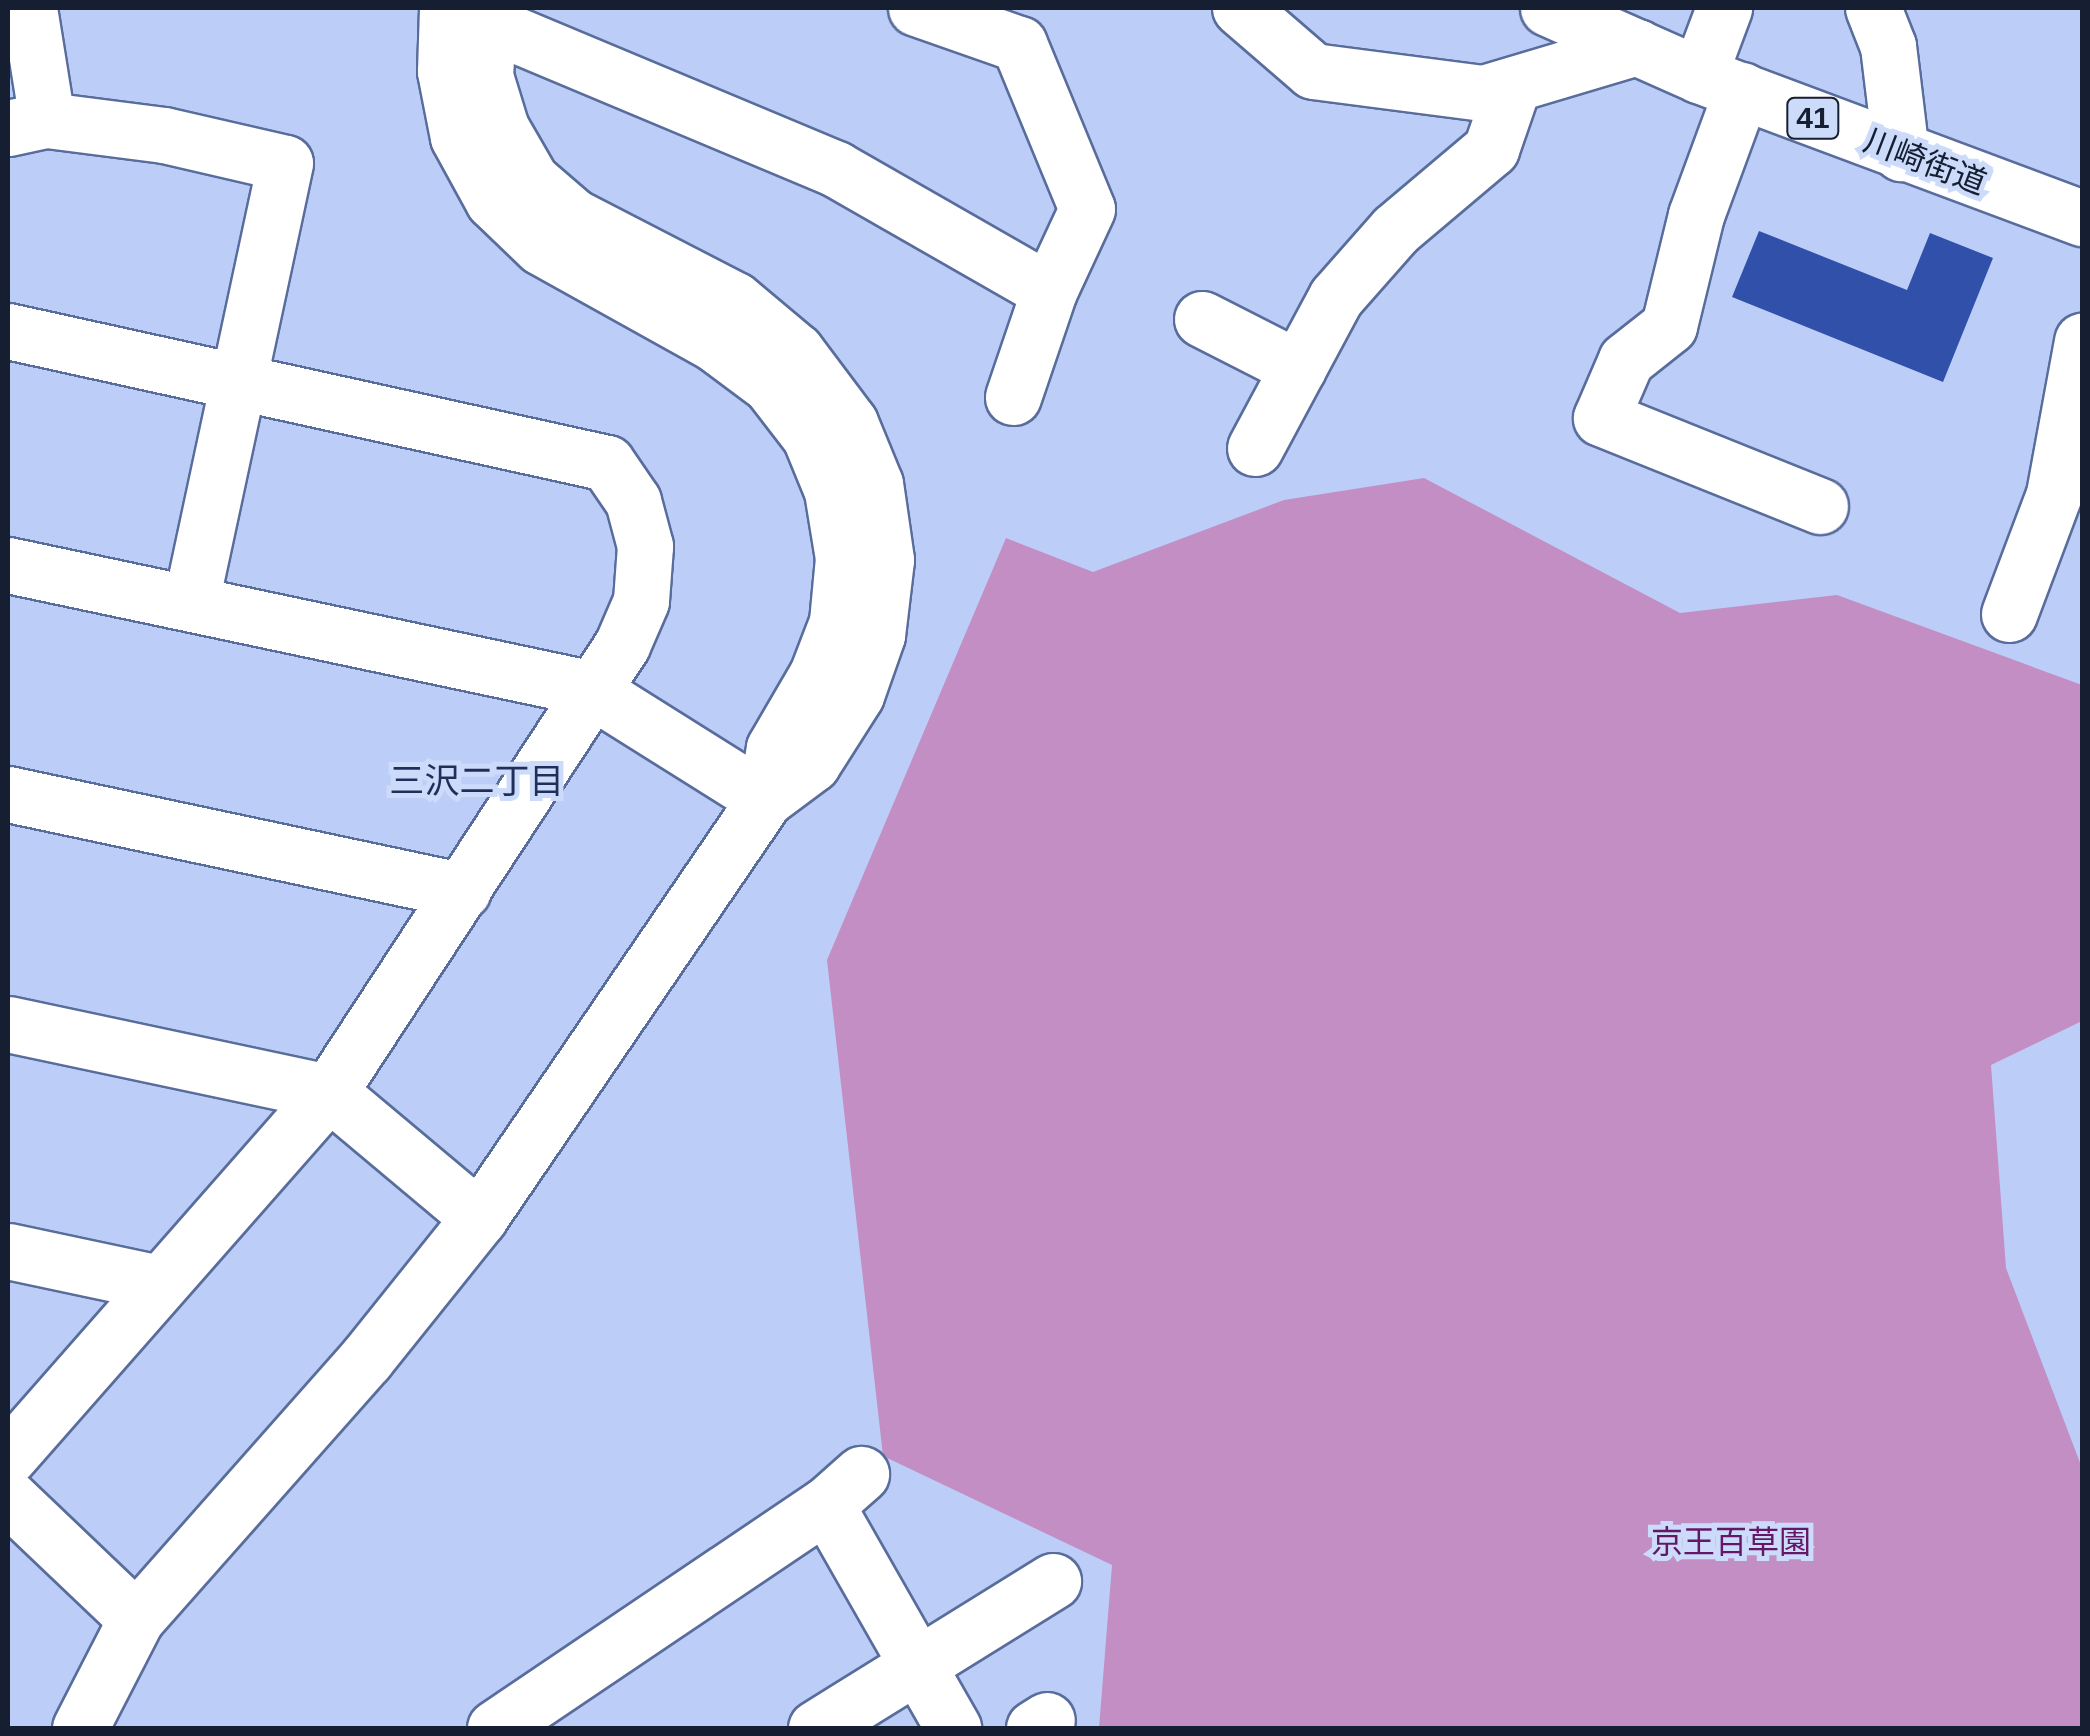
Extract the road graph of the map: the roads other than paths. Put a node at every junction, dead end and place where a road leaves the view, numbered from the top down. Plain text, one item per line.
1 (29, 8) edge
2 (916, 8) edge
3 (1240, 8) edge
4 (1548, 8) edge
5 (1724, 8) edge
6 (1873, 8) edge
7 (474, 12) edge
8 (1637, 47) junction
9 (1720, 82) junction
10 (1513, 85) junction
11 (27, 124) edge
12 (1901, 154) junction
13 (2082, 218) edge
14 (1049, 291) junction
15 (1202, 319) dead end
16 (8, 331) edge
17 (2082, 341) edge
18 (1298, 368) junction
19 (240, 380) junction
20 (1013, 397) dead end
21 (1256, 448) dead end
22 (2071, 460) edge
23 (1820, 506) dead end
24 (8, 565) edge
25 (191, 603) junction
26 (2010, 614) dead end
27 (588, 688) junction
28 (8, 794) edge
29 (766, 799) junction
30 (464, 891) junction
31 (8, 1024) edge
32 (329, 1092) junction
33 (479, 1218) junction
34 (8, 1250) edge
35 (159, 1283) junction
36 (8, 1457) edge
37 (8, 1496) edge
38 (1053, 1580) dead end
39 (136, 1619) junction
40 (919, 1664) junction
41 (80, 1728) edge
42 (494, 1728) edge
43 (816, 1728) edge
44 (953, 1728) edge

1 - 11 street
2 - 14 street
3 - 10 street
4 - 8 street, 川崎街道 / 41
5 - 9 street
6 - 12 street
7 - 14 street
7 - 29 street
8 - 9 street, 川崎街道 / 41
8 - 10 street
9 - 12 street, 川崎街道 / 41
9 - 23 street
10 - 18 street
11 - 19 street
12 - 13 street, 川崎街道 / 41
14 - 20 street
15 - 18 street
16 - 19 street
17 - 22 street
18 - 21 street
19 - 25 street
19 - 27 street
22 - 26 street
24 - 25 street
25 - 27 street
27 - 29 street
27 - 30 street
28 - 30 street
29 - 33 street
30 - 32 street
31 - 32 street
32 - 33 street
32 - 35 street
33 - 39 street
34 - 35 street
35 - 36 street
37 - 39 street
38 - 40 street
39 - 41 street
40 - 42 street
40 - 43 street
40 - 44 street

